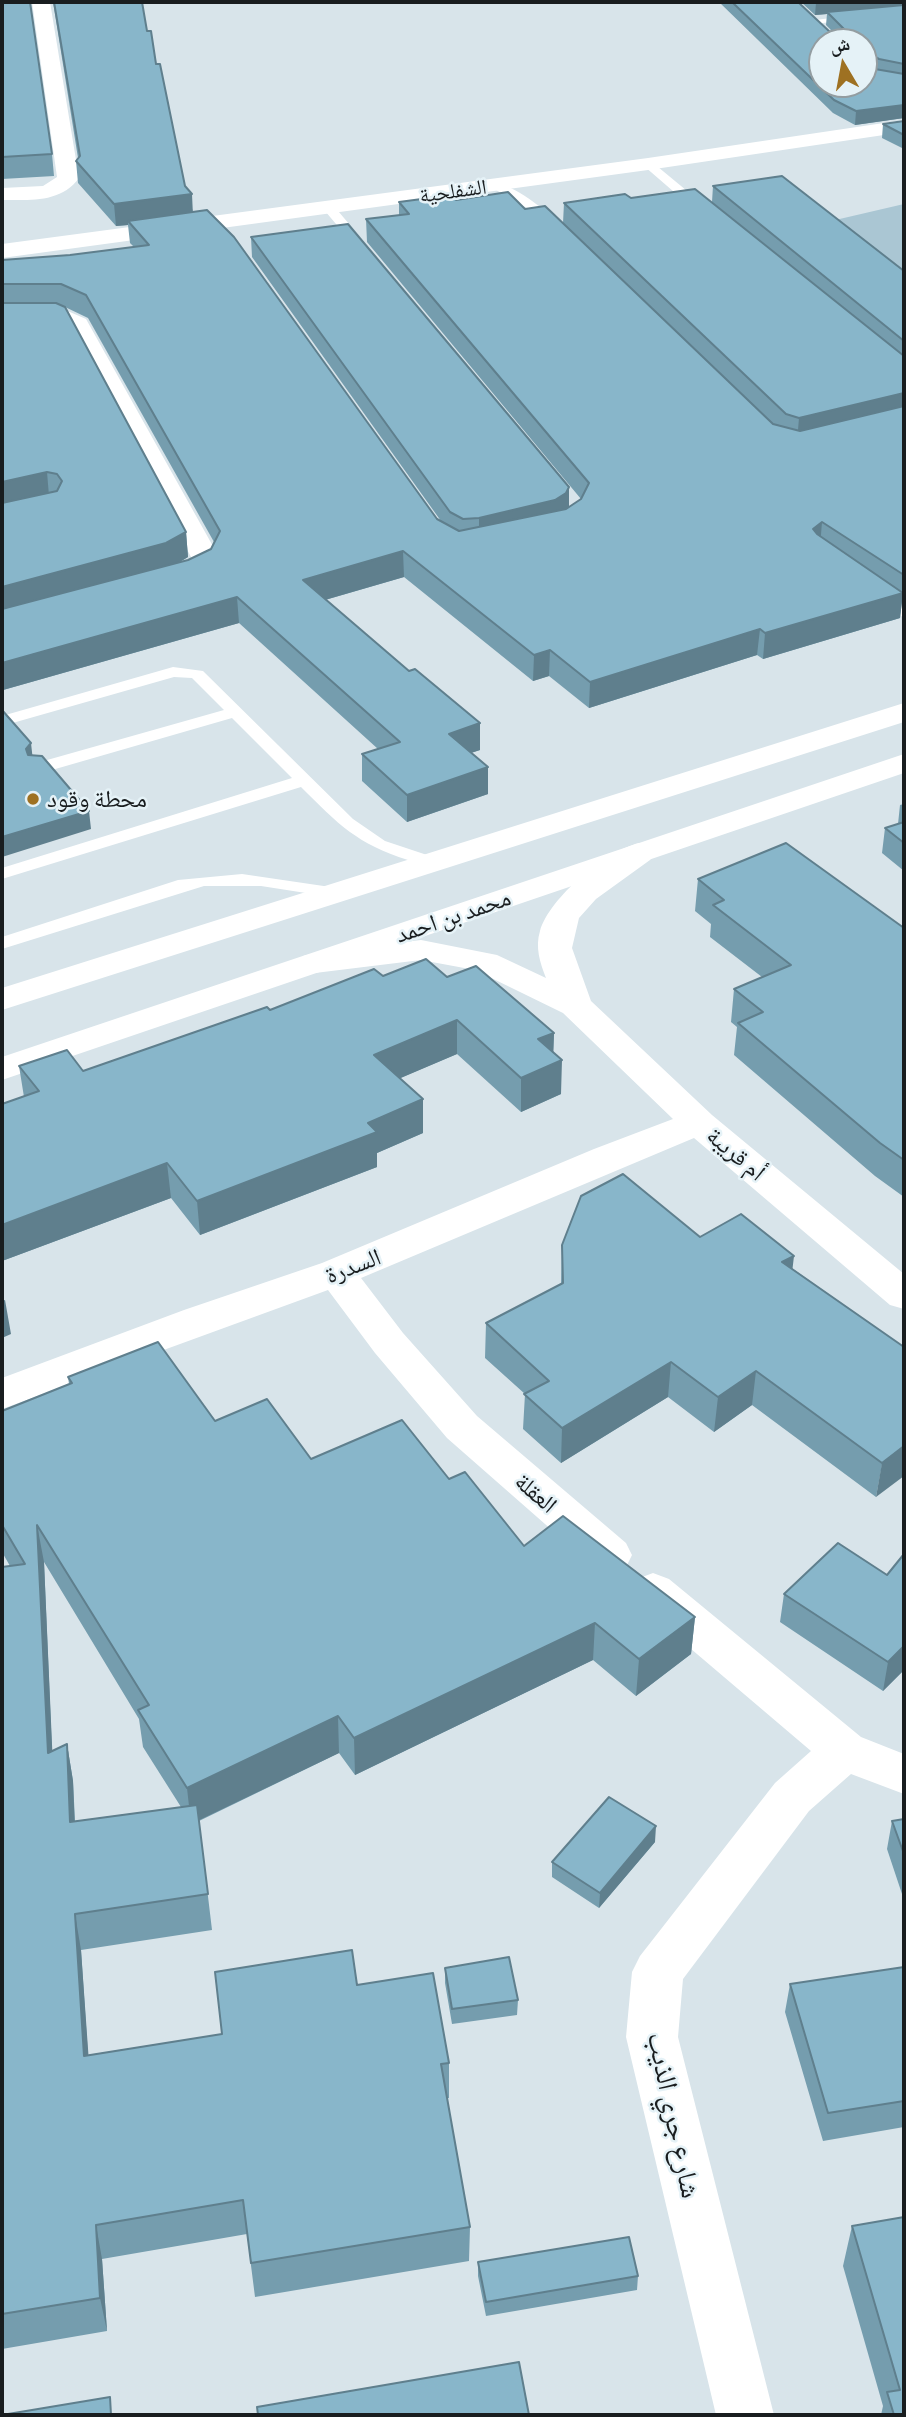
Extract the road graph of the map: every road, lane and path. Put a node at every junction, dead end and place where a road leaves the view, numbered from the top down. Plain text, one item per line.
1 (41, 2) edge
2 (904, 12) edge
3 (819, 28) edge
4 (904, 126) edge
5 (648, 164) junction
6 (495, 186) junction
7 (2, 194) edge
8 (329, 208) junction
9 (713, 219) edge
10 (564, 235) edge
11 (2, 251) edge
12 (367, 253) edge
13 (2, 316) edge
14 (863, 584) edge
15 (141, 587) edge
16 (904, 613) edge
17 (237, 711) junction
18 (904, 712) edge
19 (2, 721) edge
20 (904, 763) edge
21 (39, 768) edge
22 (305, 779) junction
23 (639, 853) junction
24 (433, 863) junction
25 (2, 874) edge
26 (338, 892) junction
27 (2, 943) edge
28 (315, 963) junction
29 (2, 999) edge
30 (575, 1005) junction
31 (2, 1069) edge
32 (699, 1123) junction
33 (336, 1273) junction
34 (904, 1296) edge
35 (2, 1394) edge
36 (844, 1751) junction
37 (904, 1774) edge
38 (745, 2415) edge

1 - 7 street
2 - 3 lane
4 - 5 street, الشفلحية
5 - 6 street, الشفلحية
5 - 9 lane
6 - 8 street, الشفلحية
6 - 10 lane
8 - 11 street, الشفلحية
8 - 12 lane
13 - 15 street
14 - 16 lane
17 - 19 lane
17 - 21 lane
17 - 22 lane
18 - 24 street
20 - 23 street, محمد بن احمد
22 - 24 lane
22 - 25 lane
23 - 28 street, محمد بن احمد
23 - 30 street, أم قريبة
24 - 26 street
26 - 27 lane
26 - 29 street
28 - 30 street, أم قريبة
28 - 31 street, محمد بن احمد
30 - 32 street, أم قريبة
32 - 33 street, السدرة
32 - 34 street, أم قريبة
33 - 35 street, السدرة
33 - 36 street, العقلة
36 - 37 street, العقلة
36 - 38 street, شارع جري الذيب

